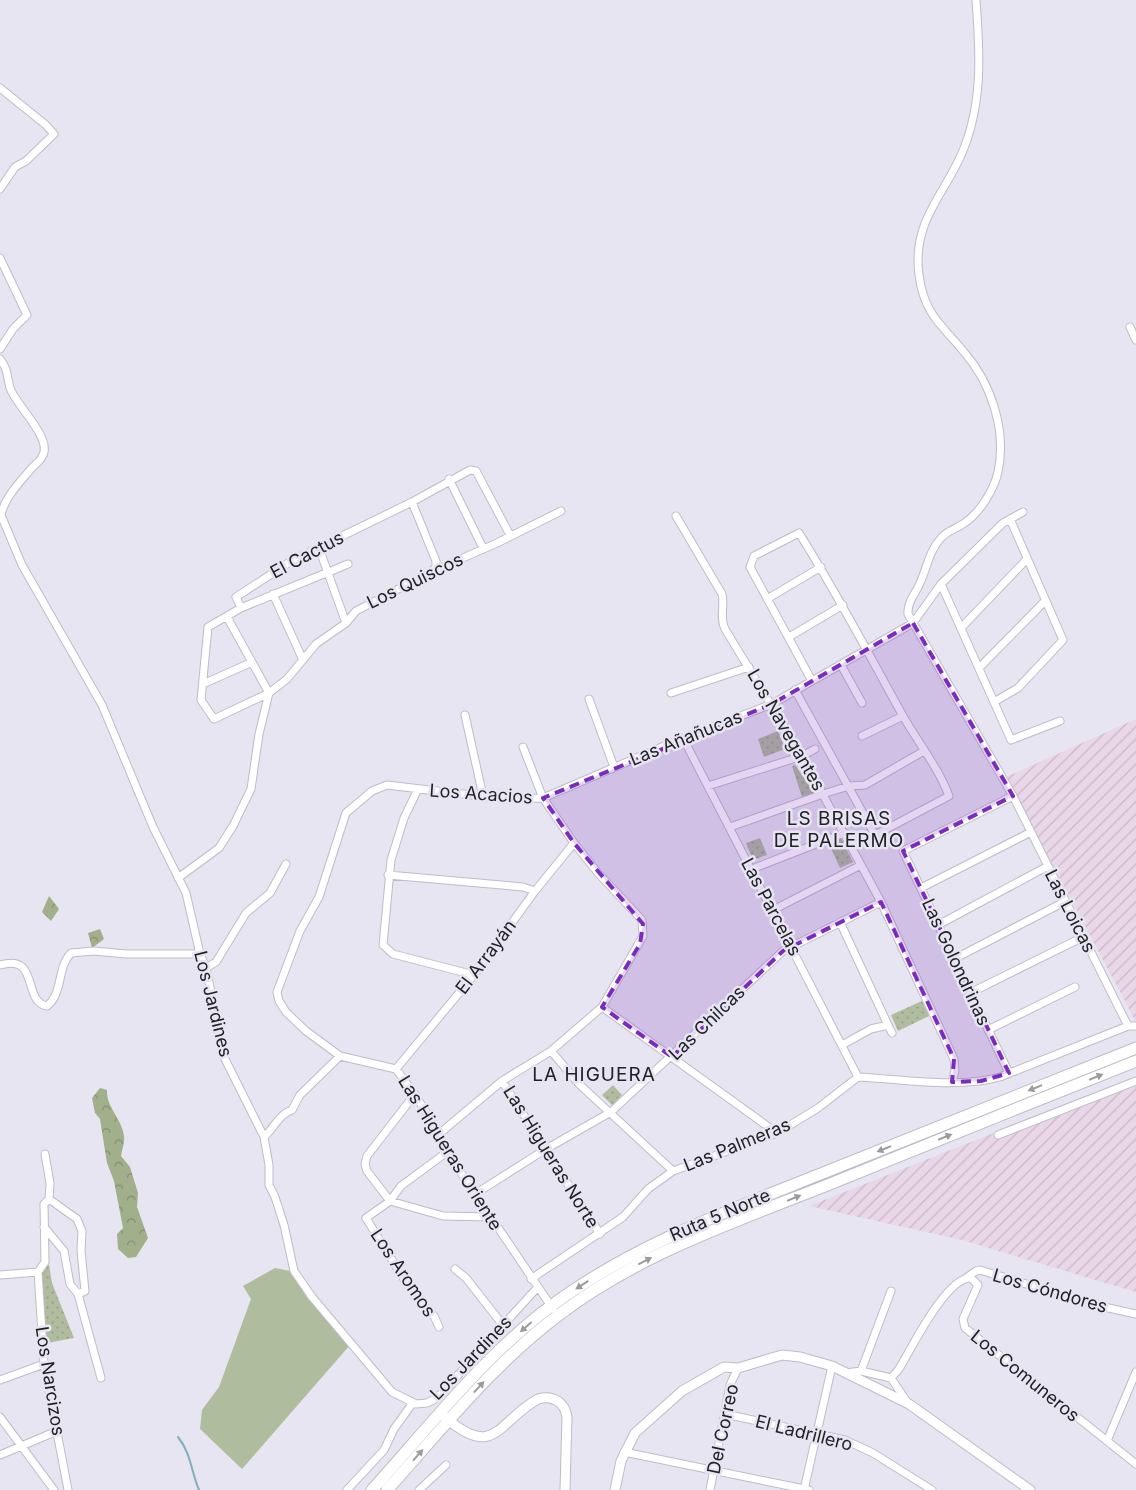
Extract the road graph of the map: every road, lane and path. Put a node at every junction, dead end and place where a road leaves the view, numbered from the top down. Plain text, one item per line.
1 (976, 0) edge
2 (0, 88) edge
3 (0, 189) edge
4 (0, 258) edge
5 (1130, 327) dead end
6 (1136, 340) edge
7 (0, 349) edge
8 (0, 359) edge
9 (450, 479) junction
10 (412, 502) junction
11 (561, 511) dead end
12 (1023, 512) dead end
13 (676, 516) dead end
14 (1010, 519) junction
15 (510, 535) junction
16 (319, 548) junction
17 (483, 548) junction
18 (1027, 559) junction
19 (348, 564) dead end
20 (821, 568) junction
21 (328, 572) junction
22 (431, 572) junction
23 (941, 584) junction
24 (273, 594) junction
25 (767, 599) junction
26 (1045, 601) junction
27 (843, 605) junction
28 (241, 608) junction
29 (227, 617) junction
30 (346, 623) junction
31 (913, 624) junction
32 (961, 628) junction
33 (789, 636) junction
34 (868, 649) junction
35 (303, 660) junction
36 (250, 663) junction
37 (841, 664) junction
38 (749, 667) junction
39 (979, 668) junction
40 (812, 681) junction
41 (202, 684) junction
42 (795, 690) junction
43 (269, 693) junction
44 (671, 693) dead end
45 (589, 699) dead end
46 (994, 702) junction
47 (862, 703) dead end
48 (772, 704) junction
49 (466, 715) dead end
50 (903, 716) junction
51 (1060, 721) dead end
52 (862, 736) dead end
53 (683, 738) junction
54 (523, 747) dead end
55 (815, 749) dead end
56 (924, 751) junction
57 (802, 756) junction
58 (614, 767) junction
59 (708, 786) junction
60 (849, 786) junction
61 (418, 789) junction
62 (823, 794) junction
63 (483, 796) junction
64 (1012, 796) junction
65 (544, 798) junction
66 (730, 827) junction
67 (1030, 832) junction
68 (844, 833) junction
69 (574, 842) junction
70 (286, 864) dead end
71 (861, 865) junction
72 (1048, 866) junction
73 (752, 869) junction
74 (388, 874) junction
75 (178, 878) junction
76 (920, 888) junction
77 (535, 891) junction
78 (1066, 901) junction
79 (881, 902) junction
80 (773, 910) junction
81 (840, 922) junction
82 (938, 925) junction
83 (1083, 937) junction
84 (792, 946) junction
85 (200, 954) junction
86 (954, 959) junction
87 (0, 965) edge
88 (206, 968) junction
89 (474, 975) junction
90 (1075, 988) dead end
91 (970, 992) junction
92 (602, 1007) junction
93 (888, 1025) junction
94 (1132, 1026) edge
95 (988, 1030) junction
96 (892, 1033) dead end
97 (842, 1045) junction
98 (1136, 1048) edge
99 (551, 1051) junction
100 (340, 1056) junction
101 (672, 1057) junction
102 (1136, 1061) edge
103 (396, 1069) junction
104 (1009, 1073) junction
105 (858, 1077) junction
106 (502, 1081) junction
107 (1136, 1081) edge
108 (952, 1082) junction
109 (415, 1094) junction
110 (611, 1112) junction
111 (777, 1133) junction
112 (439, 1134) junction
113 (998, 1134) dead end
114 (264, 1137) junction
115 (546, 1149) junction
116 (447, 1152) junction
117 (45, 1154) dead end
118 (672, 1171) junction
119 (475, 1194) junction
120 (49, 1199) junction
121 (390, 1201) junction
122 (491, 1217) junction
123 (44, 1227) junction
124 (600, 1234) junction
125 (455, 1269) dead end
126 (38, 1272) junction
127 (0, 1274) edge
128 (966, 1278) junction
129 (531, 1279) junction
130 (537, 1288) junction
131 (891, 1291) dead end
132 (78, 1294) junction
133 (554, 1311) junction
134 (1136, 1314) edge
135 (502, 1324) junction
136 (439, 1327) dead end
137 (44, 1364) junction
138 (832, 1366) junction
139 (738, 1368) junction
140 (861, 1371) junction
141 (1136, 1372) edge
142 (846, 1373) junction
143 (101, 1378) dead end
144 (891, 1378) junction
145 (0, 1380) edge
146 (412, 1404) junction
147 (909, 1404) junction
148 (725, 1414) junction
149 (0, 1417) edge
150 (445, 1417) junction
151 (57, 1432) junction
152 (817, 1432) junction
153 (1107, 1441) junction
154 (21, 1446) junction
155 (624, 1452) junction
156 (0, 1455) edge
157 (1136, 1464) edge
158 (446, 1465) dead end
159 (714, 1472) junction
160 (54, 1490) edge
161 (68, 1490) edge
162 (347, 1490) edge
163 (372, 1490) edge
164 (387, 1490) edge
165 (419, 1490) edge
166 (565, 1490) edge
167 (615, 1490) edge
168 (710, 1490) edge
169 (806, 1490) edge
170 (932, 1490) edge
171 (1030, 1490) edge

1 - 31 street
2 - 3 street
4 - 7 street
5 - 6 street
8 - 75 street, Los Jardines
9 - 10 street, El Cactus
9 - 15 street, El Cactus
9 - 17 street
10 - 16 street, El Cactus
10 - 22 street
11 - 15 street, Los Quiscos
12 - 14 street, Las Añañucas
13 - 38 street, Los Navegantes
14 - 18 street
14 - 23 street, Las Añañucas
15 - 17 street, Los Quiscos
16 - 21 street
16 - 28 street, El Cactus
17 - 22 street, Los Quiscos
18 - 26 street
18 - 32 street
19 - 21 street
20 - 25 street
20 - 25 street
20 - 27 street
21 - 24 street
21 - 30 street
22 - 30 street, Los Quiscos
23 - 31 street, Las Añañucas
23 - 32 street
24 - 28 street
24 - 35 street
25 - 33 street
26 - 39 street
26 - 46 street
27 - 33 street
27 - 34 street
28 - 29 street
29 - 36 street
29 - 41 street
30 - 35 street, Los Quiscos
31 - 34 street, Las Añañucas
31 - 64 street, Las Loicas
32 - 39 street
33 - 40 street
34 - 37 street, Las Añañucas
34 - 50 street
35 - 43 street, Los Quiscos
36 - 41 street
36 - 43 street
37 - 40 street, Las Añañucas
37 - 47 street
38 - 44 street
38 - 48 street, Los Navegantes
39 - 46 street
40 - 42 street, Las Añañucas
41 - 43 street, Los Quiscos
42 - 48 street, Las Añañucas
42 - 60 street
43 - 75 street
45 - 58 street
46 - 51 street
48 - 53 street, Las Añañucas
48 - 57 street, Los Navegantes
49 - 63 street
50 - 52 street
50 - 56 street
53 - 58 street, Las Añañucas
53 - 59 street, Las Parcelas
54 - 65 street
55 - 57 street
56 - 60 street
56 - 60 street
57 - 59 street
57 - 62 street, Los Navegantes
58 - 65 street, Las Añañucas
59 - 66 street, Las Parcelas
60 - 62 street
61 - 63 street, Los Acacios
61 - 74 street
61 - 100 street, Las Higueras Oriente
62 - 66 street
62 - 68 street, Los Navegantes
63 - 65 street, Los Acacios
64 - 67 street, Las Loicas
64 - 76 street, Las Golondrinas
65 - 69 street
66 - 73 street, Las Parcelas
67 - 72 street, Las Loicas
67 - 76 street
68 - 71 street, Los Navegantes
68 - 73 street
69 - 77 street, El Arrayán
69 - 92 street
70 - 88 street
71 - 79 street, Los Navegantes
71 - 80 street
72 - 78 street, Las Loicas
72 - 82 street
73 - 80 street, Las Parcelas
74 - 77 street
74 - 89 street
75 - 85 street, Los Jardines
76 - 82 street, Las Golondrinas
77 - 89 street, El Arrayán
78 - 83 street, Las Loicas
78 - 86 street
79 - 81 street, Las Chilcas
79 - 108 street, Los Navegantes
80 - 84 street, Las Parcelas
81 - 84 street, Las Chilcas
81 - 93 street
82 - 86 street, Las Golondrinas
83 - 91 street
83 - 94 street, Las Loicas
84 - 97 street, Las Parcelas
84 - 101 street, Las Chilcas
85 - 87 street
85 - 88 street, Los Jardines
86 - 91 street, Las Golondrinas
88 - 114 street, Los Jardines
89 - 103 street, El Arrayán
90 - 95 street
91 - 95 street, Las Golondrinas
92 - 99 street
92 - 101 street
93 - 96 street
93 - 97 street
94 - 104 street
95 - 104 street, Las Golondrinas
97 - 105 street, Las Parcelas
98 -> 133 highway, Ruta 5 Norte
99 - 106 street
99 - 110 street
100 - 103 street, Las Higueras Oriente
100 - 114 street
101 - 110 street, Las Chilcas
101 - 111 street
133 -> 102 highway, Ruta 5 Norte
103 - 109 street, Las Higueras Oriente
104 - 108 street
105 - 108 street
105 - 111 street, Las Palmeras
106 - 112 street
106 - 115 street, Las Higueras Norte
107 - 113 street
109 - 112 street, Las Higueras Oriente
109 - 121 street
110 - 115 street, Las Chilcas
110 - 118 street
111 - 118 street, Las Palmeras
112 - 116 street, Las Higueras Oriente
114 - 146 street, Los Jardines
115 - 119 street, Las Chilcas
115 - 124 street, Las Higueras Norte
116 - 119 street, Las Higueras Oriente
116 - 121 street
117 - 120 street, Los Narcizos
118 - 124 street, Las Palmeras
119 - 122 street, Las Higueras Oriente
120 - 123 street, Los Narcizos
120 - 132 street
121 - 122 street
121 - 136 street, Los Aromos
122 - 129 street, Las Higueras Oriente
123 - 126 street, Los Narcizos
123 - 132 street
124 - 129 street, Las Palmeras
125 - 135 street
126 - 127 street
126 - 137 street, Los Narcizos
128 - 134 street, Los Cóndores
128 - 144 street
128 - 153 street, Los Comuneros
129 - 130 street, Las Higueras Oriente
130 - 133 street, Las Higueras Oriente
130 - 135 street, Los Jardines
131 - 140 street
132 - 143 street
133 - 150 highway, Ruta 5 Norte
135 - 146 street, Los Jardines
137 - 145 street
137 - 151 street, Los Narcizos
138 - 139 street
138 - 142 street
138 - 152 street
139 - 148 street, Del Correo
139 - 155 street
140 - 142 street
140 - 144 street
141 - 153 street
142 - 147 street
144 - 147 street
146 - 162 street
147 - 171 street
148 - 152 street, El Ladrillero
148 - 159 street, Del Correo
149 - 154 street
150 - 163 highway, Ruta 5 Norte
164 -> 150 highway, Ruta 5 Norte
150 - 166 street
151 - 154 street
151 - 161 street, Los Narcizos
152 - 169 street
152 - 170 street, El Ladrillero
153 - 157 street, Los Comuneros
154 - 156 street
154 - 160 street
155 - 159 street
155 - 167 street
158 - 165 street
159 - 168 street, Del Correo
159 - 169 street

